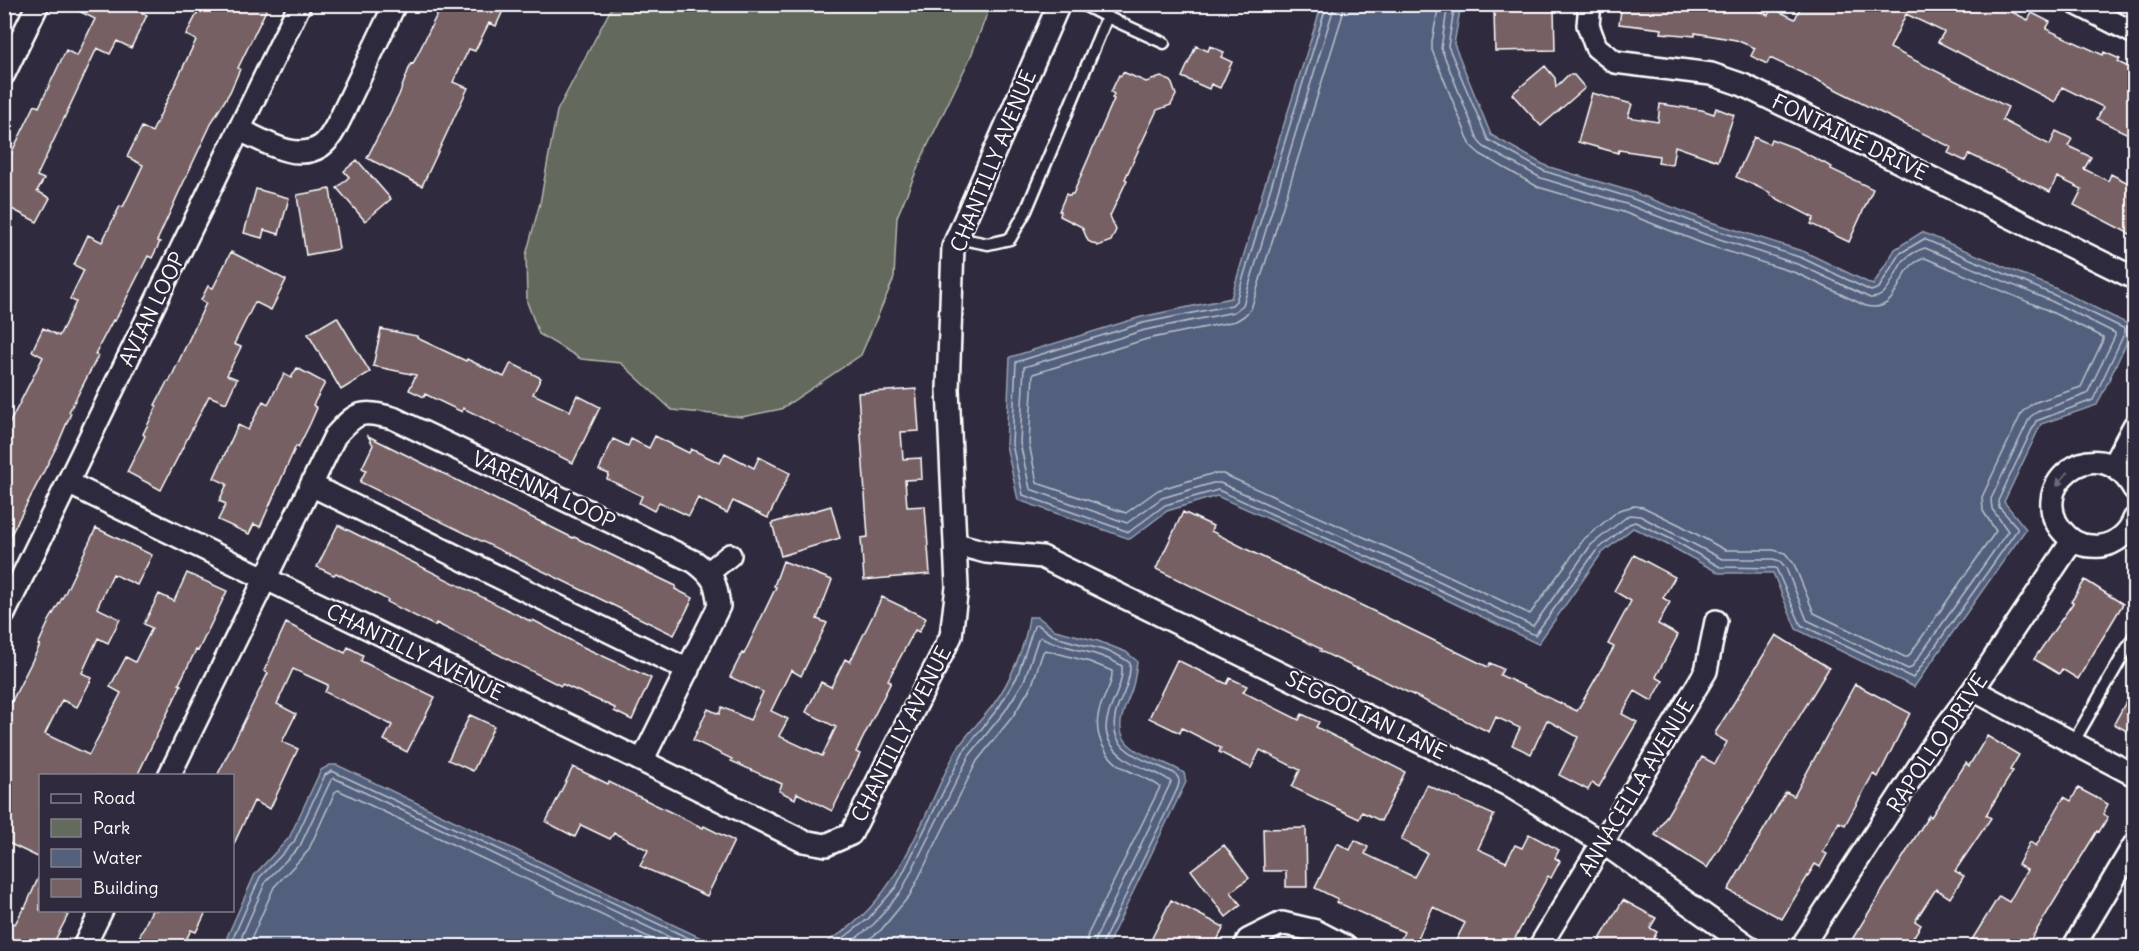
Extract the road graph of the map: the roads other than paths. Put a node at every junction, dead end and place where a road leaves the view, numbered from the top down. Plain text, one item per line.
1 (38, 4) edge
2 (300, 4) edge
3 (395, 4) edge
4 (1059, 4) edge
5 (1082, 4) edge
6 (1590, 4) edge
7 (2077, 4) edge
8 (1107, 17) junction
9 (2134, 33) edge
10 (1164, 43) dead end
11 (4, 74) edge
12 (240, 130) junction
13 (957, 238) junction
14 (2134, 278) edge
15 (2134, 426) edge
16 (2113, 465) junction
17 (68, 483) junction
18 (311, 485) junction
19 (2134, 489) edge
20 (2131, 531) edge
21 (2073, 541) junction
22 (956, 544) junction
23 (730, 555) dead end
24 (709, 572) junction
25 (265, 580) junction
26 (4, 614) edge
27 (1716, 621) dead end
28 (2134, 636) edge
29 (2124, 655) junction
30 (2134, 660) edge
31 (688, 670) junction
32 (1973, 690) junction
33 (2073, 743) junction
34 (642, 761) junction
35 (170, 774) edge
36 (2134, 775) edge
37 (1603, 843) junction
38 (2134, 845) edge
39 (101, 912) edge
40 (84, 946) edge
41 (1245, 946) edge
42 (1345, 946) edge
43 (1540, 946) edge
44 (1748, 946) edge
45 (1802, 946) edge
46 (2074, 946) edge

1 - 11 street
2 - 12 street, AVIAN LOOP
3 - 12 street
4 - 13 street, CHANTILLY AVENUE
5 - 8 lane
6 - 14 street, FONTAINE DRIVE
7 - 9 street
8 - 10 lane
8 - 13 lane
12 - 17 street, AVIAN LOOP
13 - 22 street, CHANTILLY AVENUE
15 - 16 street
16 - 19 street
16 -> 21 street
17 - 25 street, CHANTILLY AVENUE
17 - 26 street, AVIAN LOOP
18 - 24 street, VARENNA LOOP
18 - 25 street, VARENNA LOOP
18 - 31 street
20 - 21 street
21 - 32 street, RAPOLLO DRIVE
22 - 34 street, CHANTILLY AVENUE
22 - 37 street, SEGGOLIAN LANE
23 - 24 street
24 - 31 street
25 - 34 street, CHANTILLY AVENUE
25 - 35 street
27 - 37 street, ANNACELLA AVENUE
28 - 29 lane
29 - 30 lane
29 - 33 lane
31 - 34 street
32 - 33 street
32 - 45 street, RAPOLLO DRIVE
33 - 36 street
37 - 43 street, ANNACELLA AVENUE
37 - 44 street, SEGGOLIAN LANE
38 - 46 street
39 - 40 street
41 - 42 street

